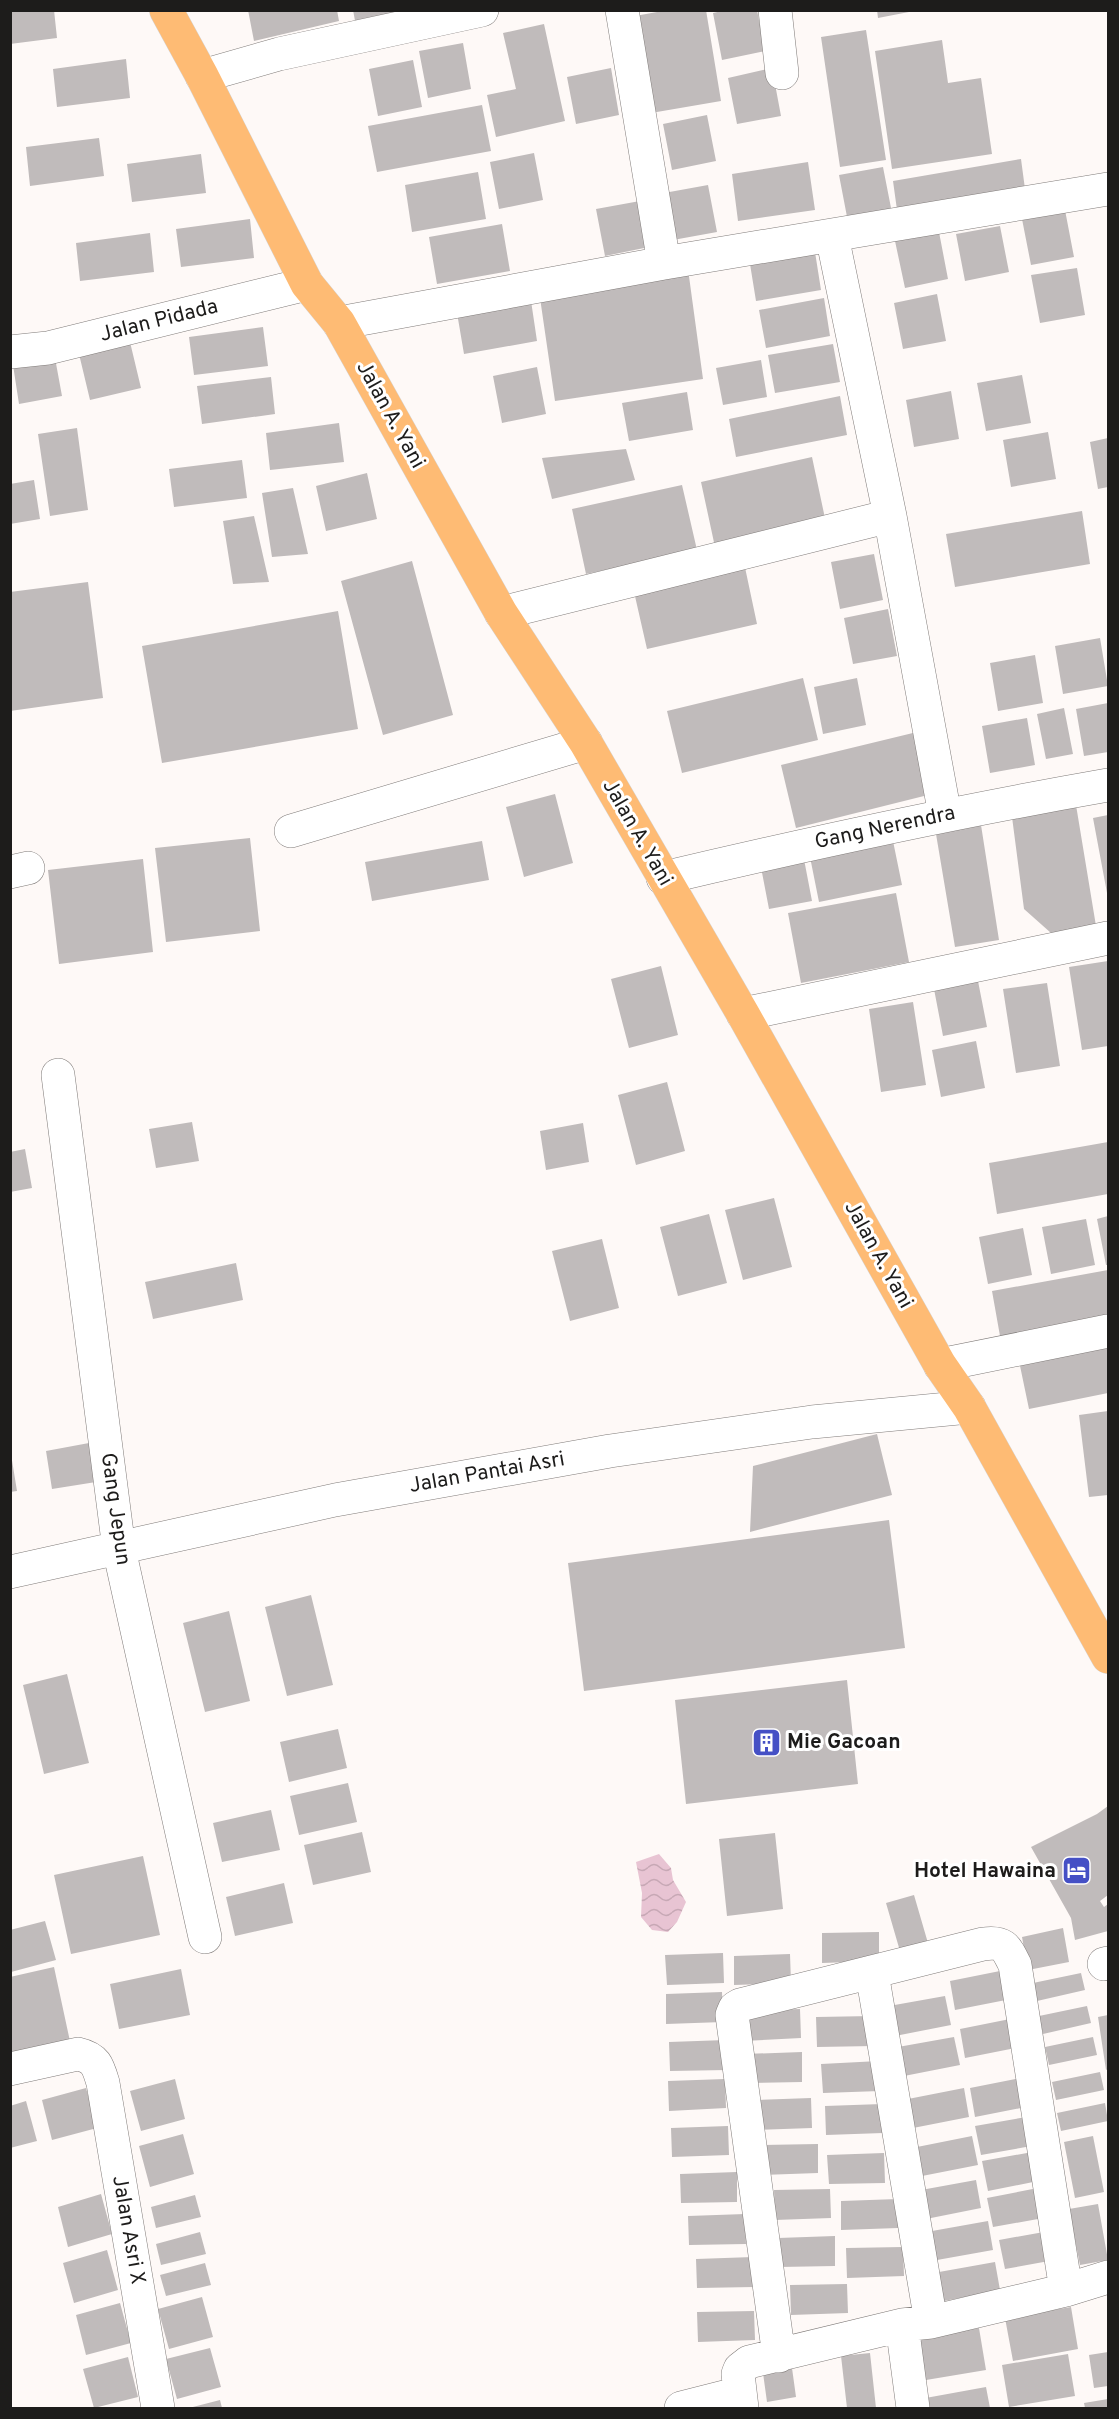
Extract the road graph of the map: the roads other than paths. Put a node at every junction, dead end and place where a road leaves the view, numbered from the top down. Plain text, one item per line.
1 (166, 10) edge
2 (482, 10) edge
3 (622, 10) edge
4 (775, 10) edge
5 (782, 73) dead end
6 (202, 76) junction
7 (1108, 189) edge
8 (832, 236) junction
9 (664, 263) junction
10 (307, 284) junction
11 (339, 323) junction
12 (10, 352) edge
13 (890, 516) junction
14 (501, 613) junction
15 (586, 743) junction
16 (1108, 785) edge
17 (945, 815) junction
18 (291, 831) dead end
19 (663, 878) junction
20 (1108, 938) edge
21 (743, 1014) junction
22 (58, 1075) dead end
23 (1108, 1331) edge
24 (940, 1365) junction
25 (969, 1407) junction
26 (118, 1549) junction
27 (10, 1572) edge
28 (1108, 1657) edge
29 (205, 1937) dead end
30 (872, 1973) junction
31 (10, 2069) edge
32 (1108, 2277) edge
33 (1066, 2290) junction
34 (916, 2324) junction
35 (779, 2356) junction
36 (741, 2390) edge
37 (158, 2409) edge
38 (681, 2409) edge
39 (913, 2409) edge

1 - 6 highway, Jalan A. Yani
2 - 6 street
3 - 9 street
4 - 5 street
6 - 10 highway, Jalan A. Yani
7 - 8 street
8 - 9 street
8 - 13 street
9 - 11 street
10 - 11 highway, Jalan A. Yani
10 - 12 street, Jalan Pidada
11 - 14 highway, Jalan A. Yani
13 - 14 street
13 - 17 street
14 - 15 highway, Jalan A. Yani
15 - 18 street
15 - 19 highway, Jalan A. Yani
16 - 17 street, Gang Nerendra
17 - 19 street, Gang Nerendra
19 - 21 highway, Jalan A. Yani
20 - 21 street
21 - 24 highway, Jalan A. Yani
22 - 26 street, Gang Jepun
23 - 24 street
24 - 25 highway, Jalan A. Yani
25 - 26 street, Jalan Pantai Asri
25 - 28 highway, Jalan A. Yani
26 - 27 street, Jalan Pantai Asri
26 - 29 street, Gang Jepun
30 - 33 street
30 - 34 street
30 - 35 street
31 - 37 street, Jalan Asri X
32 - 33 street
33 - 34 street
34 - 35 street
34 - 39 street
35 - 36 street
36 - 38 street

